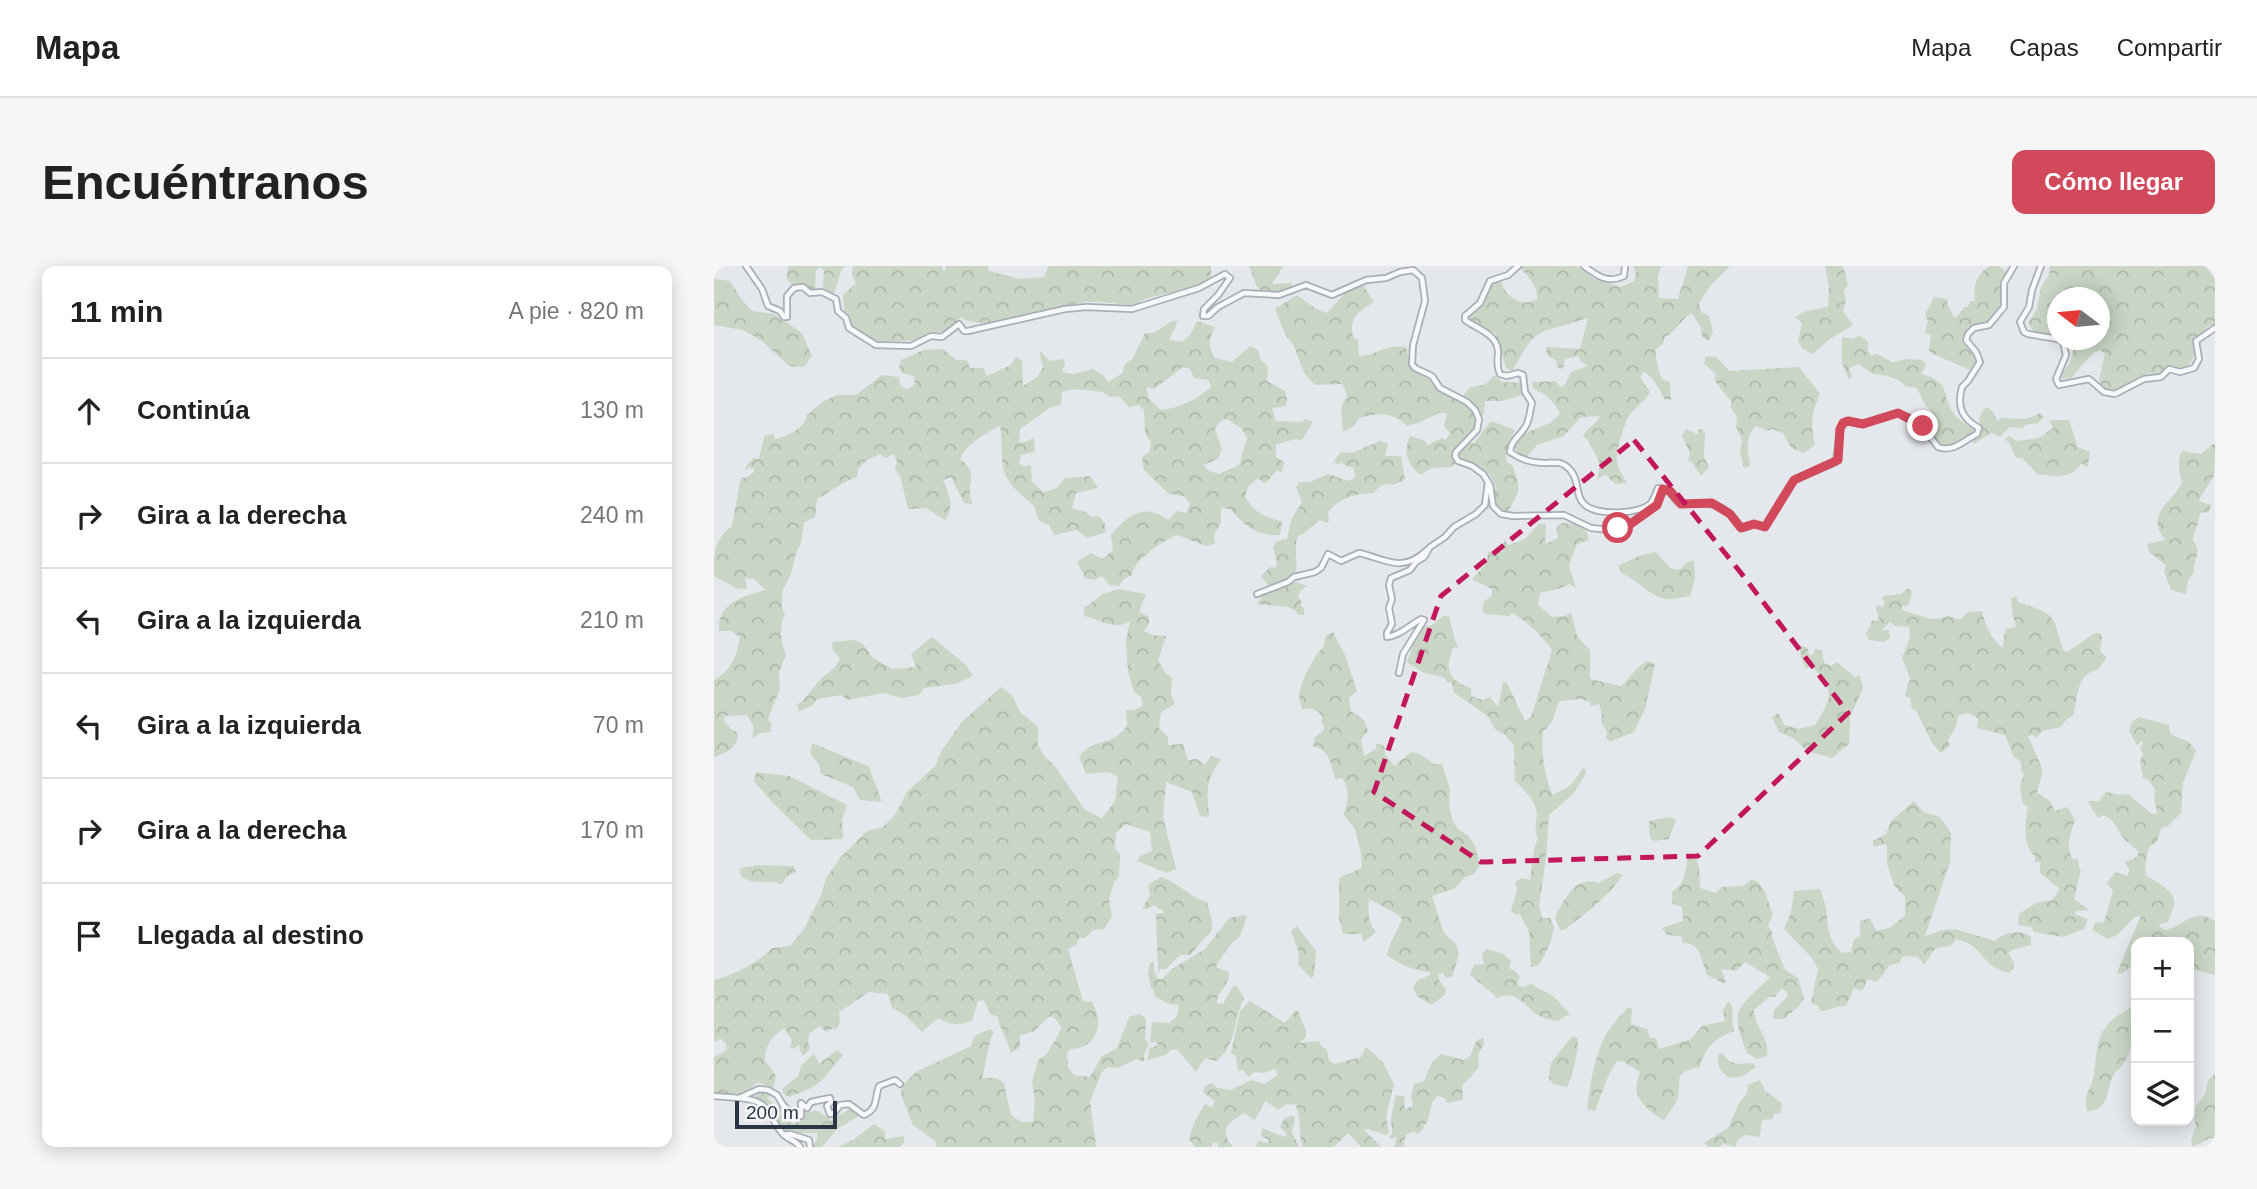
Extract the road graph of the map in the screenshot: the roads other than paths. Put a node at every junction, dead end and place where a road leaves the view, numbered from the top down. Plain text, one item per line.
1 (746, 266) edge
2 (1518, 266) edge
3 (1584, 266) edge
4 (1625, 266) edge
5 (2014, 266) edge
6 (2040, 266) edge
7 (2215, 328) edge
8 (2047, 337) edge
9 (2066, 350) edge
10 (1488, 481) junction
11 (1663, 489) junction
12 (1430, 547) junction
13 (1257, 594) dead end
14 (1399, 673) dead end
15 (900, 1084) dead end
16 (714, 1096) edge
17 (739, 1098) junction
18 (783, 1136) junction
19 (800, 1147) edge
20 (810, 1147) edge

1 - 10 street
2 - 11 street
3 - 4 street
5 - 11 street
6 - 8 street
7 - 9 street
10 - 11 street
10 - 12 street
12 - 13 street
12 - 14 street
15 - 17 street
16 - 17 street
17 - 18 street
18 - 19 street
18 - 20 street

